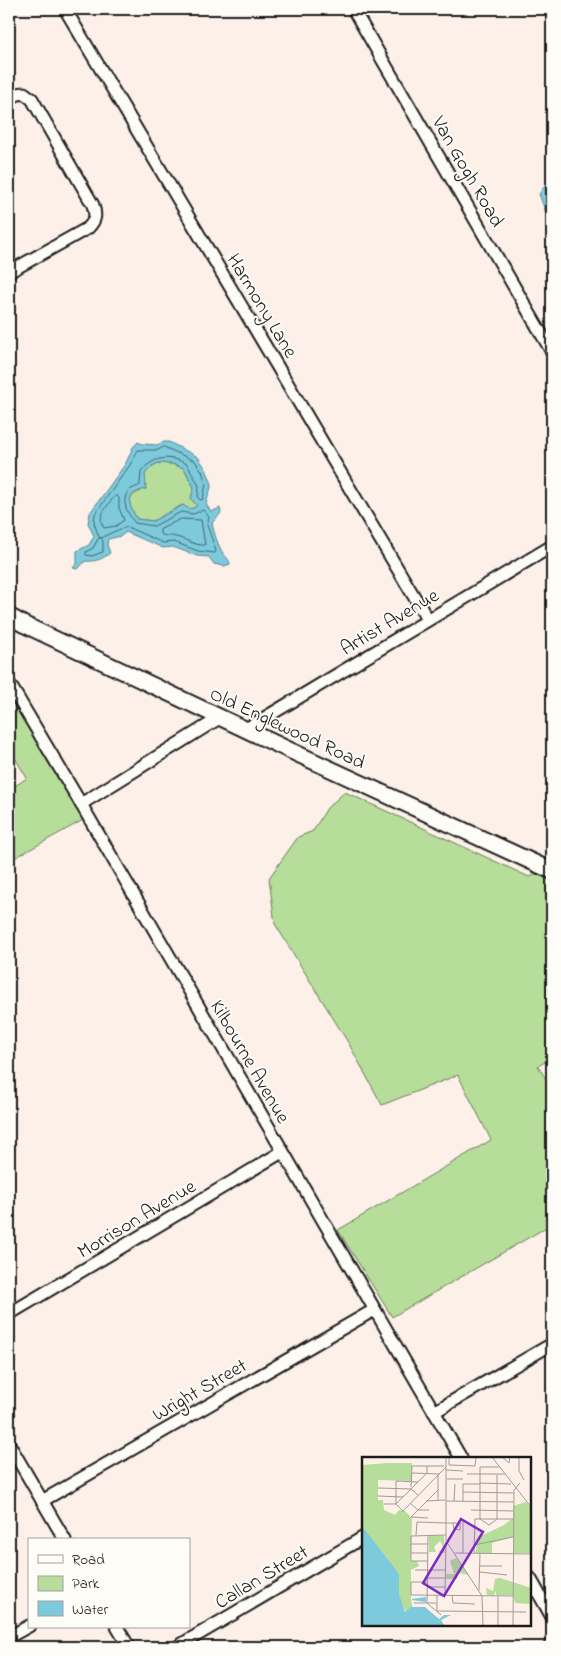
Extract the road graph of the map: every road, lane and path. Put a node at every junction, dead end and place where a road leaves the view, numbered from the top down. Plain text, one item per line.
1 (65, 9) edge
2 (353, 9) edge
3 (9, 99) edge
4 (9, 272) edge
5 (552, 350) edge
6 (552, 546) edge
7 (9, 616) edge
8 (428, 620) junction
9 (9, 683) edge
10 (221, 717) junction
11 (246, 729) junction
12 (81, 804) junction
13 (552, 871) edge
14 (282, 1152) junction
15 (374, 1310) junction
16 (9, 1314) edge
17 (552, 1344) edge
18 (434, 1412) junction
19 (9, 1444) edge
20 (460, 1457) edge
21 (42, 1500) junction
22 (64, 1538) edge
23 (362, 1538) edge
24 (531, 1580) edge
25 (552, 1617) edge
26 (28, 1627) edge
27 (118, 1628) edge
28 (9, 1638) edge
29 (129, 1647) edge
30 (177, 1647) edge

1 - 8 street, Harmony Lane
2 - 5 street, Van Gogh Road
3 - 4 street
6 - 8 street, Artist Avenue
7 - 10 street, Old Englewood Road
8 - 11 street, Artist Avenue
9 - 12 street, Kilbourne Avenue
10 - 11 street, Old Englewood Road
10 - 12 street
11 - 13 street, Old Englewood Road
12 - 14 street, Kilbourne Avenue
14 - 15 street, Kilbourne Avenue
14 - 16 street, Morrison Avenue
15 - 18 street, Kilbourne Avenue
15 - 21 street, Wright Street
17 - 18 street
18 - 20 street, Kilbourne Avenue
19 - 21 street
21 - 22 street
23 - 30 street, Callan Street
24 - 25 street
26 - 28 street
27 - 29 street

